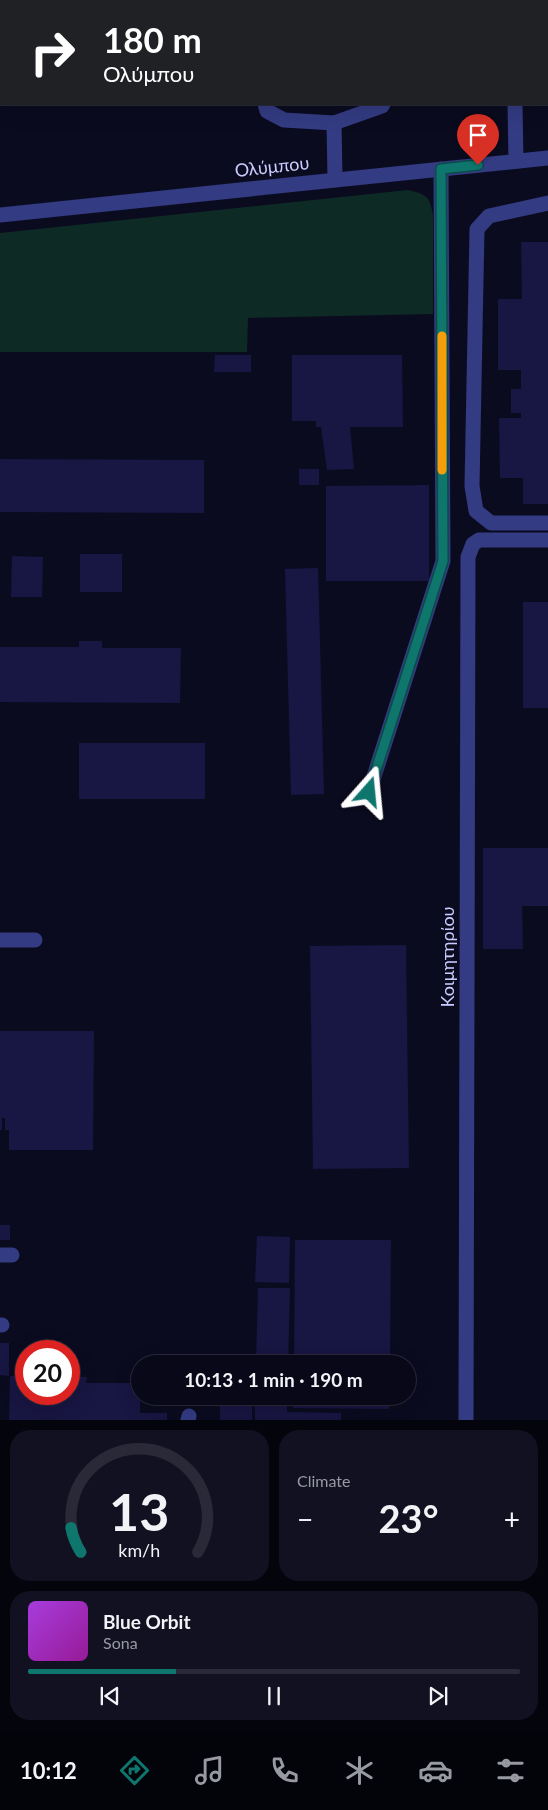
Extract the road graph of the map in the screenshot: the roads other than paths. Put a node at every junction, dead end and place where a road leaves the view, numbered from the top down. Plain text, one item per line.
1 (265, 105) edge
2 (382, 105) edge
3 (514, 105) edge
4 (334, 123) junction
5 (548, 158) edge
6 (516, 161) junction
7 (441, 169) junction
8 (335, 180) junction
9 (548, 203) edge
10 (0, 215) edge
11 (548, 523) edge
12 (548, 540) edge
13 (369, 792) dead end
14 (0, 940) edge
15 (35, 940) dead end
16 (466, 1420) edge

1 - 4 street
2 - 4 street
3 - 6 street
4 - 8 street
5 - 6 street, Ολύμπου
6 - 7 street, Ολύμπου
7 - 8 street, Ολύμπου
7 - 13 street
8 - 10 street, Ολύμπου
9 - 11 street
12 - 16 street, Κοιμητηρίου
14 - 15 street

